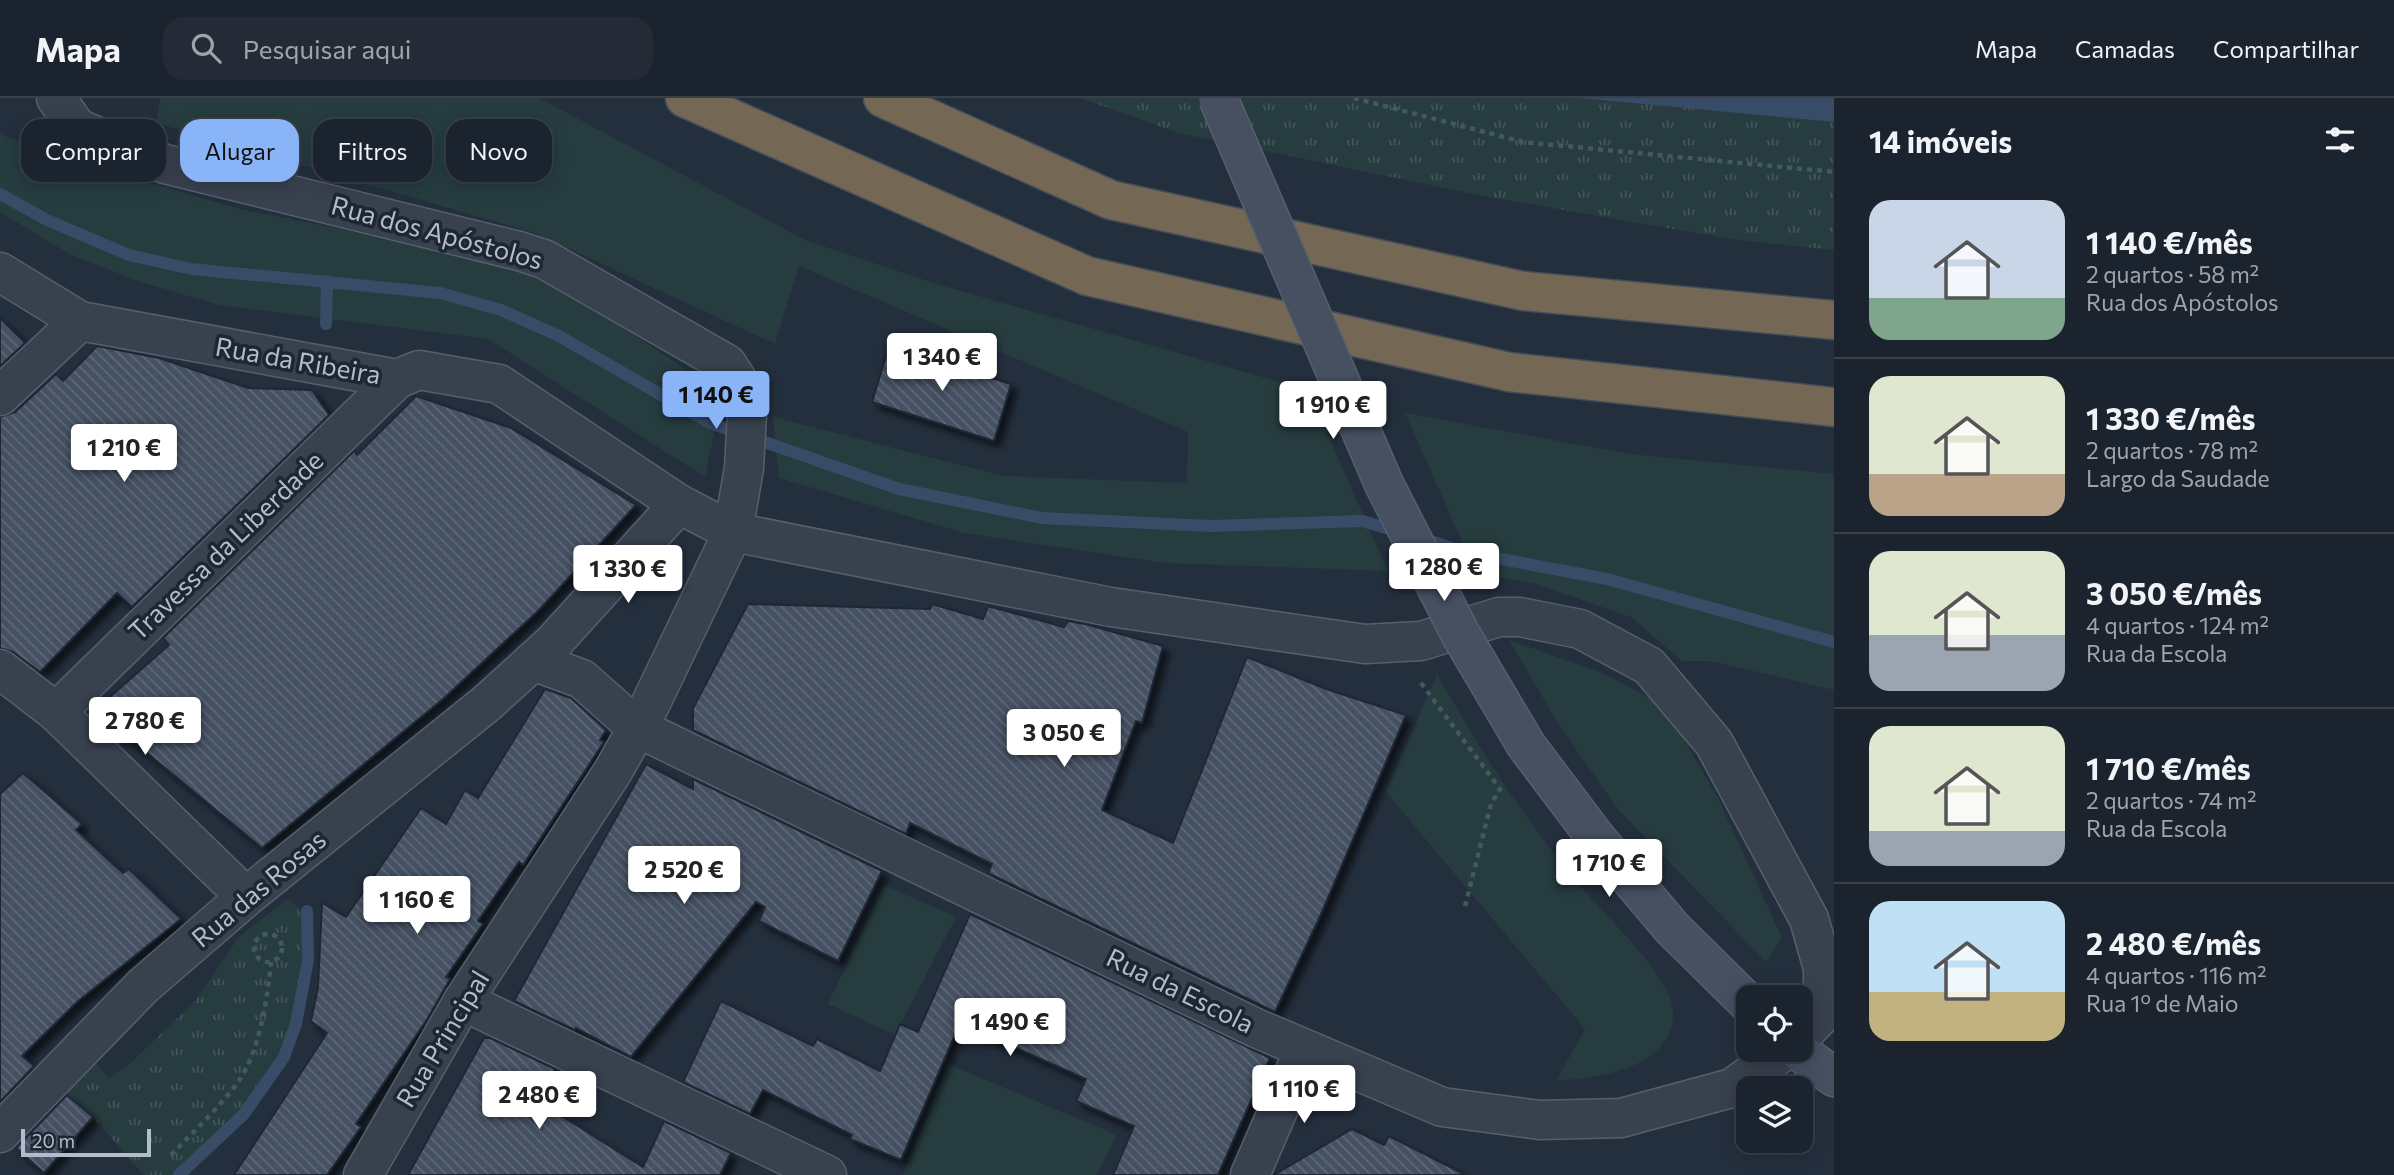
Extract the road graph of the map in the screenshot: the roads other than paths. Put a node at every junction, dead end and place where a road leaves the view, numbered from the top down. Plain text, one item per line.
1 (56, 98) edge
2 (685, 98) edge
3 (883, 98) edge
4 (1218, 98) edge
5 (0, 272) edge
6 (1834, 320) edge
7 (80, 321) junction
8 (397, 379) junction
9 (0, 396) edge
10 (1834, 407) edge
11 (679, 503) junction
12 (733, 532) junction
13 (533, 661) junction
14 (0, 669) edge
15 (56, 712) junction
16 (636, 727) junction
17 (246, 897) junction
18 (1736, 991) edge
19 (463, 1002) junction
20 (1813, 1023) edge
21 (1304, 1050) junction
22 (1768, 1062) edge
23 (1813, 1062) edge
24 (1834, 1077) edge
25 (0, 1133) edge
26 (363, 1175) edge
27 (827, 1175) edge
28 (1250, 1175) edge

1 - 12 street, Rua dos Apóstolos
2 - 10 highway
3 - 6 highway
4 - 18 street, bridge
5 - 7 street, Rua da Ribeira
7 - 8 street, Rua da Ribeira
7 - 9 street
8 - 11 street, Rua da Ribeira
8 - 15 street, Travessa da Liberdade
11 - 12 street, Rua da Ribeira
11 - 13 street, Rua das Rosas
12 - 16 street, Rua Principal
12 - 20 street, Rua da Ribeira
13 - 16 street, Rua da Escola
13 - 17 street, Rua das Rosas
14 - 15 street
15 - 17 street
16 - 19 street, Rua Principal
16 - 21 street, Rua da Escola
17 - 25 street, Rua das Rosas
19 - 26 street, Rua Principal
19 - 27 street
21 - 22 street, Rua da Escola
21 - 28 street
23 - 24 street

